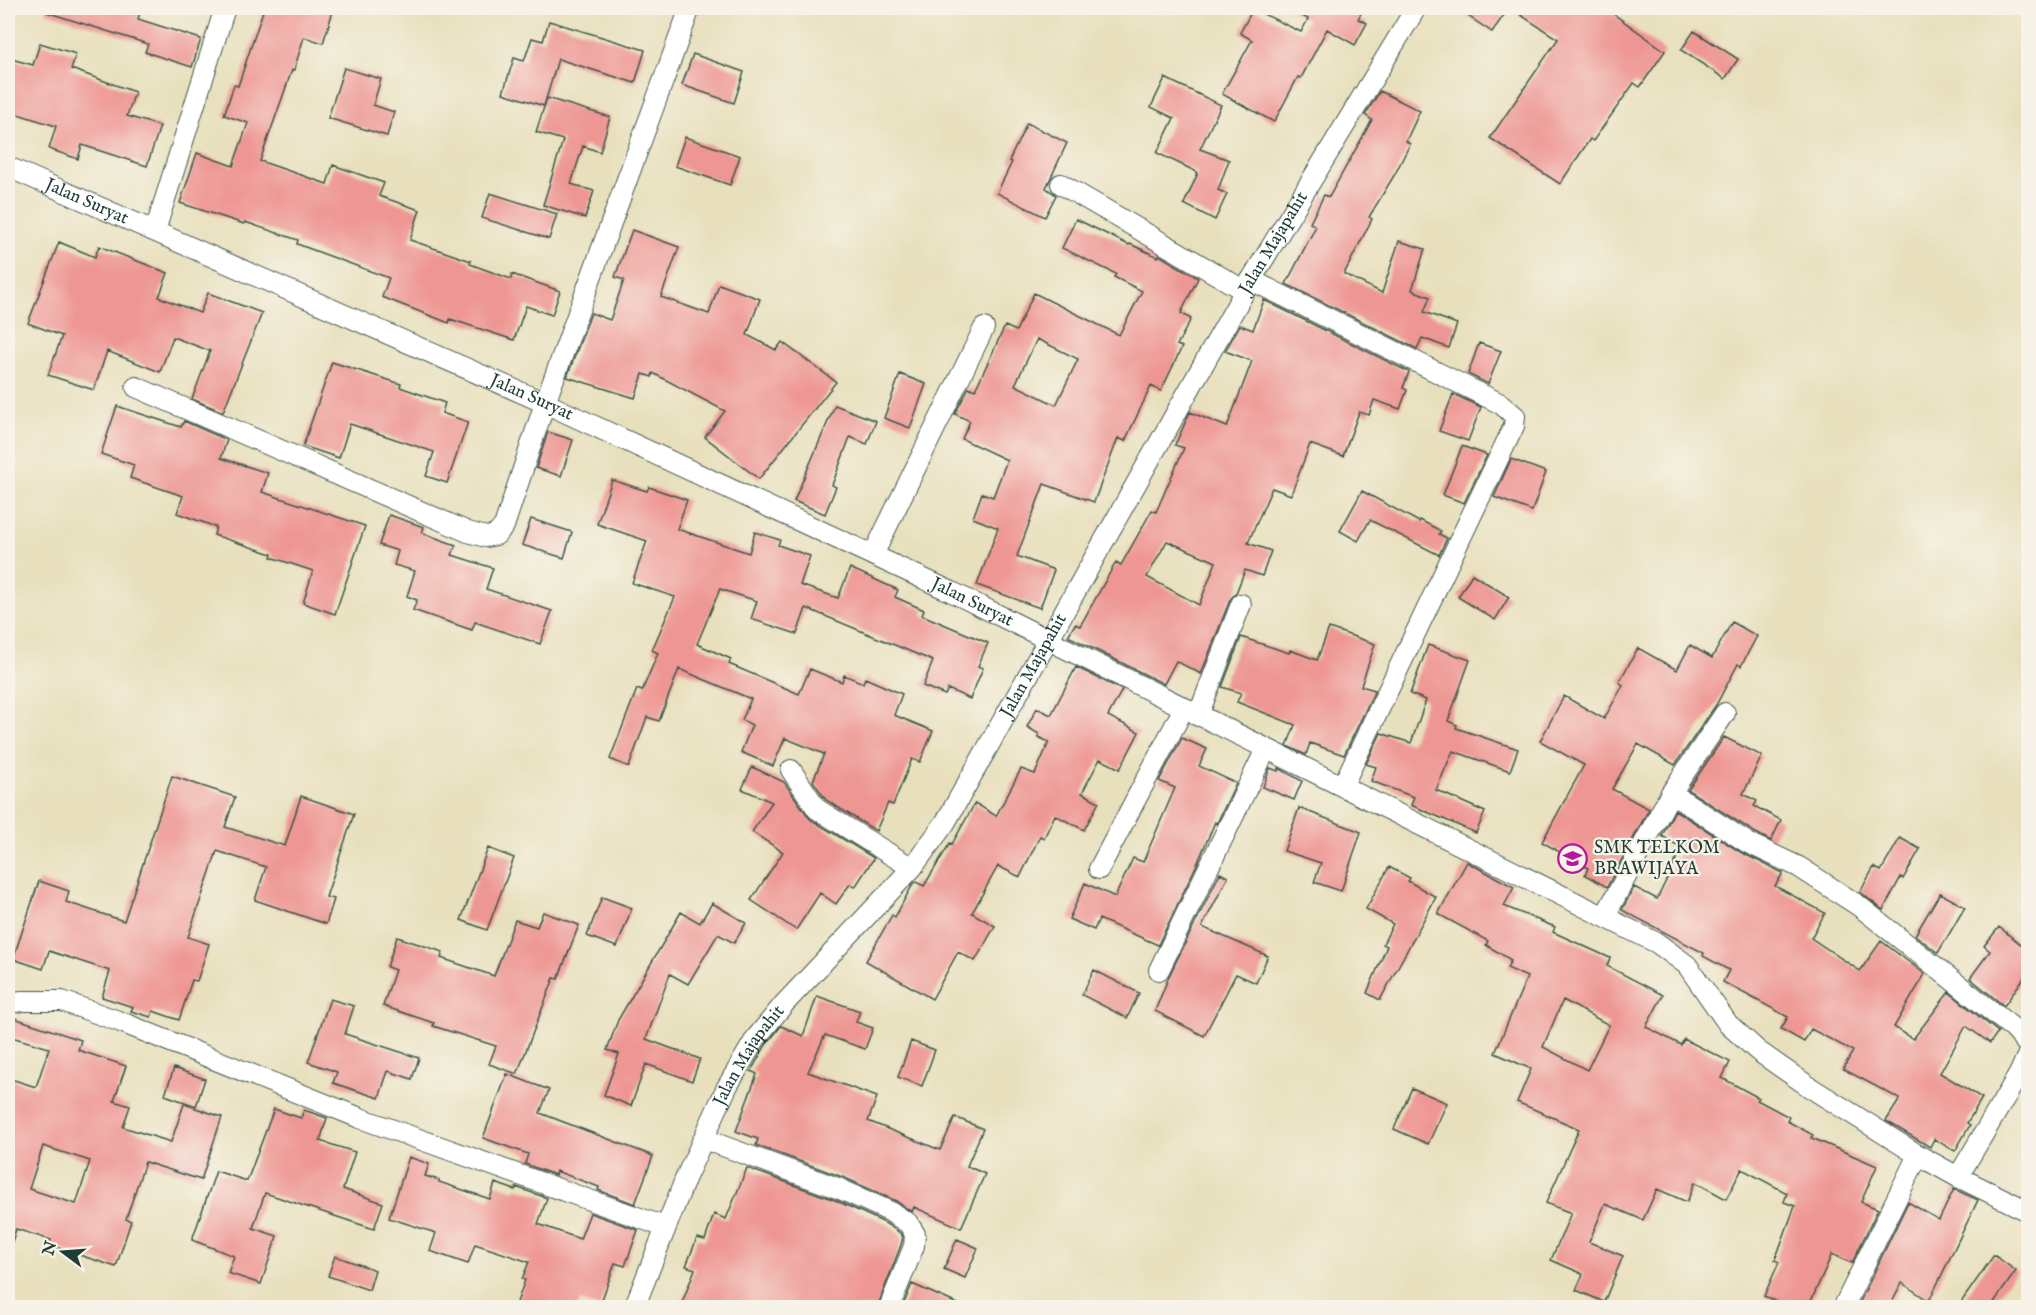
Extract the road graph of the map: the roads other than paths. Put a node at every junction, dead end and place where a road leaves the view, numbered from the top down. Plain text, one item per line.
1 (225, 8) edge
2 (690, 8) edge
3 (1415, 10) edge
4 (8, 166) edge
5 (1061, 184) dead end
6 (155, 231) junction
7 (1248, 286) junction
8 (984, 328) dead end
9 (136, 387) dead end
10 (545, 403) junction
11 (873, 555) junction
12 (1241, 604) dead end
13 (1050, 639) junction
14 (1191, 712) junction
15 (1725, 713) dead end
16 (1266, 749) junction
17 (791, 770) dead end
18 (1343, 785) junction
19 (1671, 793) junction
20 (912, 868) junction
21 (1099, 869) dead end
22 (1605, 916) junction
23 (1159, 970) dead end
24 (8, 1004) edge
25 (2028, 1045) edge
26 (2028, 1054) edge
27 (704, 1139) junction
28 (1918, 1155) junction
29 (1958, 1178) junction
30 (2028, 1211) edge
31 (665, 1227) junction
32 (634, 1308) edge
33 (889, 1308) edge
34 (1843, 1308) edge

1 - 6 street
2 - 10 street
3 - 7 street, Jalan Majapahit
4 - 6 street, Jalan Suryat
5 - 7 street
6 - 10 street, Jalan Suryat
7 - 13 street, Jalan Majapahit
7 - 18 street
8 - 11 street
9 - 10 street
10 - 11 street, Jalan Suryat
11 - 13 street, Jalan Suryat
12 - 14 street
13 - 14 street, Jalan Suryat
13 - 20 street, Jalan Majapahit
14 - 16 street, Jalan Suryat
14 - 21 street
15 - 19 street
16 - 18 street, Jalan Suryat
16 - 23 street
17 - 20 street
18 - 22 street, Jalan Suryat
19 - 22 street
19 - 25 street
20 - 27 street, Jalan Majapahit
22 - 28 street, Jalan Suryat
24 - 31 street
26 - 29 street
27 - 31 street, Jalan Majapahit
27 - 33 street
28 - 29 street, Jalan Suryat
28 - 34 street
29 - 30 street, Jalan Suryat
31 - 32 street, Jalan Majapahit

